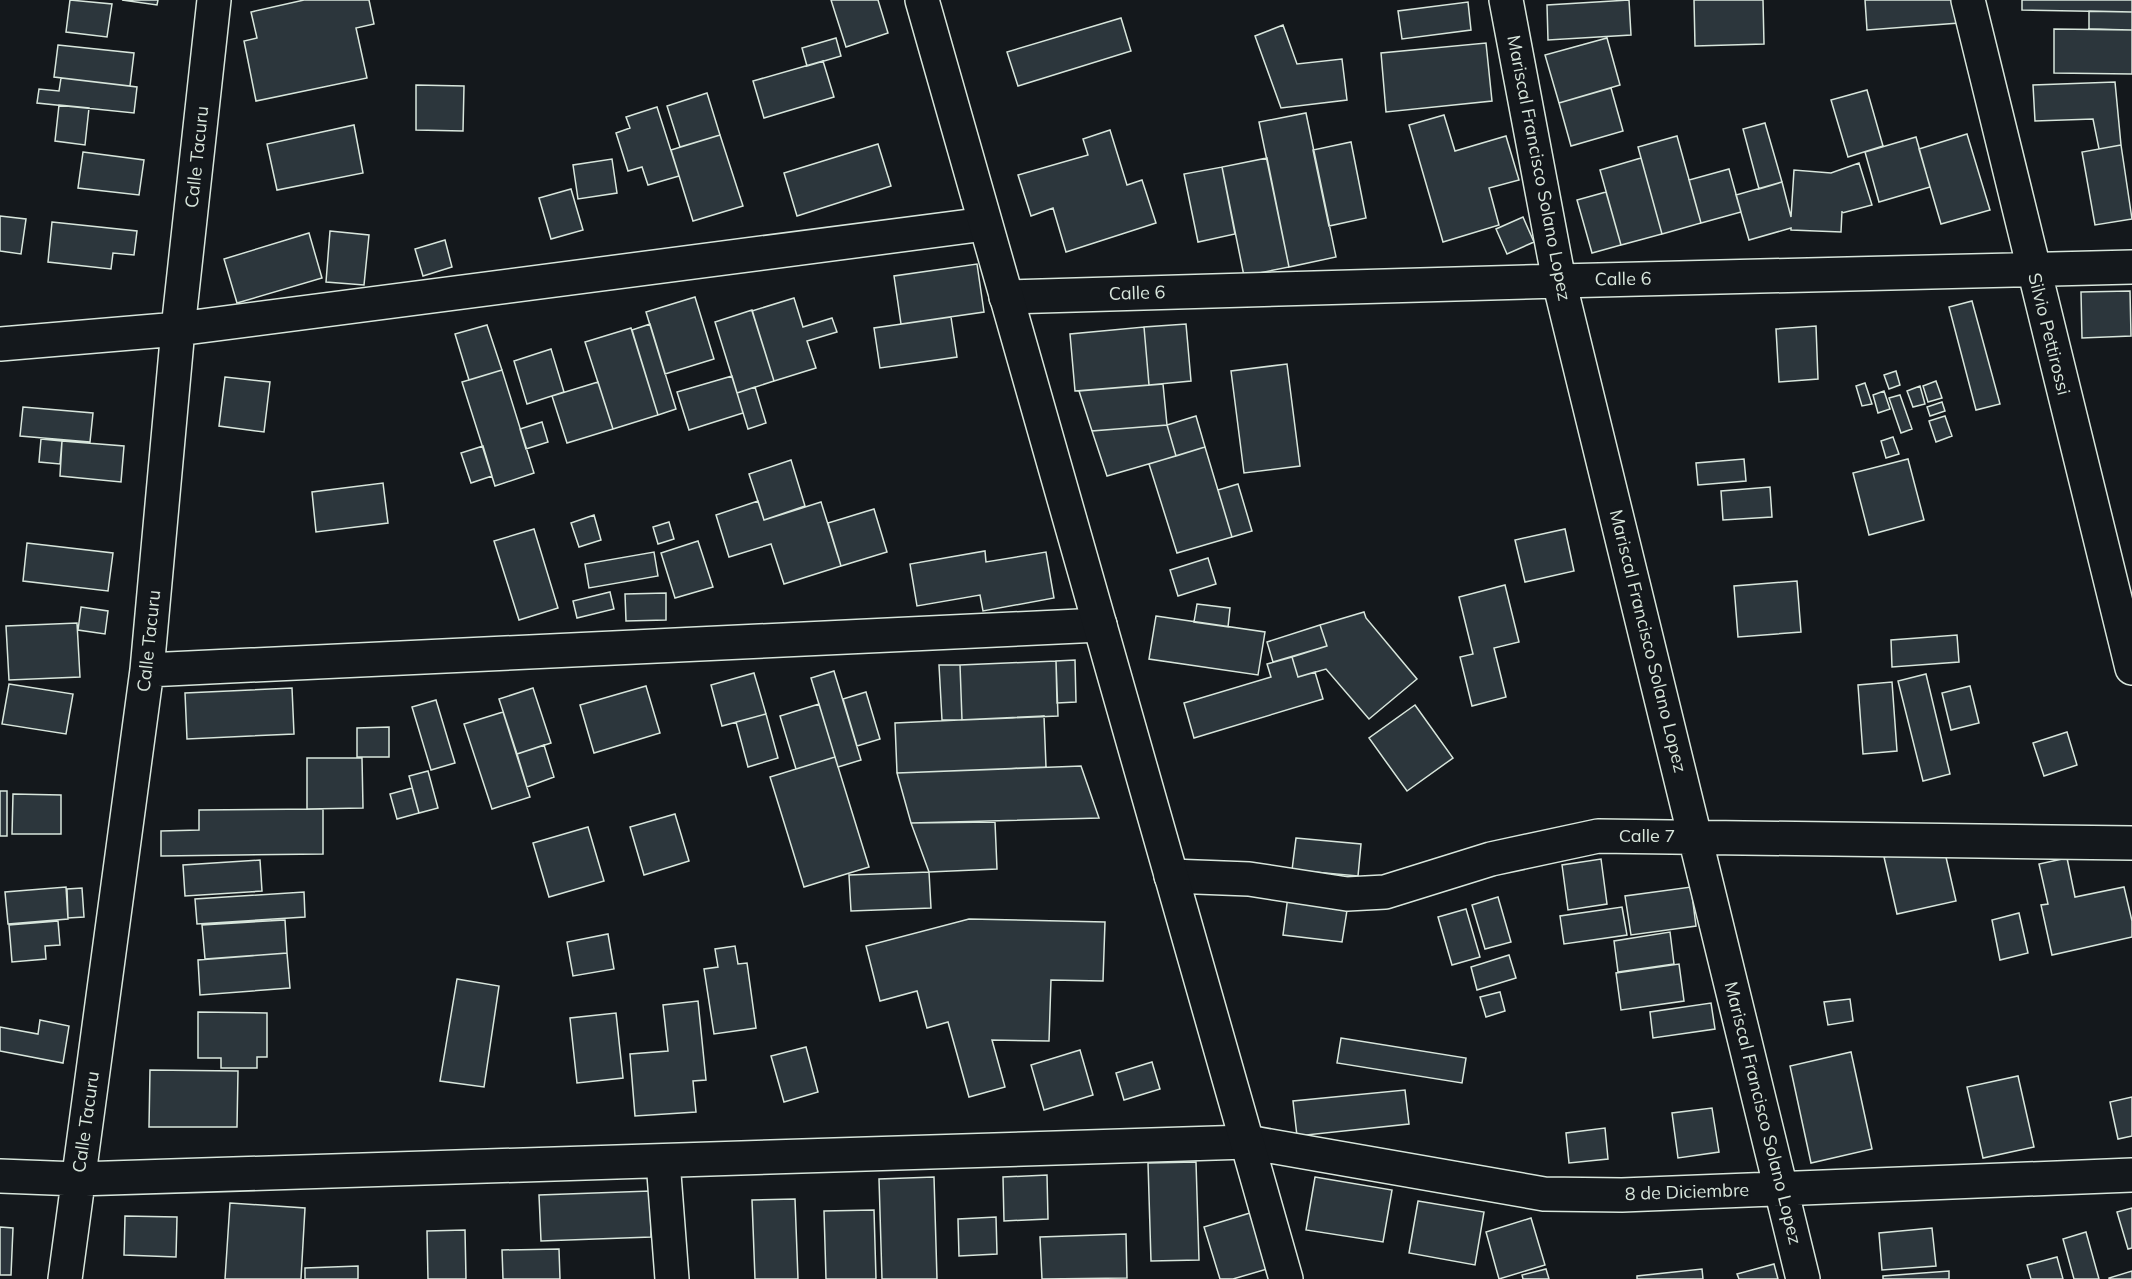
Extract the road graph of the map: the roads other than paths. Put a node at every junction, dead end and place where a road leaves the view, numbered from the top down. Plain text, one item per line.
1 (214, 0) edge
2 (922, 0) edge
3 (1506, 0) edge
4 (1968, 0) edge
5 (985, 224) junction
6 (2132, 267) edge
7 (2033, 269) junction
8 (1559, 281) junction
9 (1006, 297) junction
10 (178, 329) junction
11 (0, 344) edge
12 (1100, 625) junction
13 (2132, 668) edge
14 (147, 670) junction
15 (1696, 836) junction
16 (2132, 843) edge
17 (1171, 876) junction
18 (1247, 1142) junction
19 (663, 1161) junction
20 (2132, 1175) edge
21 (0, 1176) edge
22 (78, 1179) junction
23 (1782, 1188) junction
24 (65, 1279) edge
25 (672, 1279) edge
26 (1286, 1279) edge
27 (1803, 1279) edge

1 - 10 street, Calle Tacuru
2 - 5 street
3 - 8 street, Mariscal Francisco Solano Lopez
4 - 7 street, Silvio Pettirossi
5 - 9 street
5 - 10 street
6 - 7 street, Calle 6
7 - 8 street, Calle 6
7 - 13 street, Silvio Pettirossi
8 - 9 street, Calle 6
8 - 15 street, Mariscal Francisco Solano Lopez
9 - 12 street
10 - 11 street
10 - 14 street, Calle Tacuru
12 - 14 street
12 - 17 street
14 - 22 street, Calle Tacuru
15 - 16 street, Calle 7
15 - 17 street, Calle 7
15 - 23 street, Mariscal Francisco Solano Lopez
17 - 18 street
18 - 19 street, 8 de Diciembre
18 - 23 street, 8 de Diciembre
18 - 26 street
19 - 22 street, 8 de Diciembre
19 - 25 street
20 - 23 street, 8 de Diciembre
21 - 22 street, 8 de Diciembre
22 - 24 street, Calle Tacuru
23 - 27 street, Mariscal Francisco Solano Lopez

